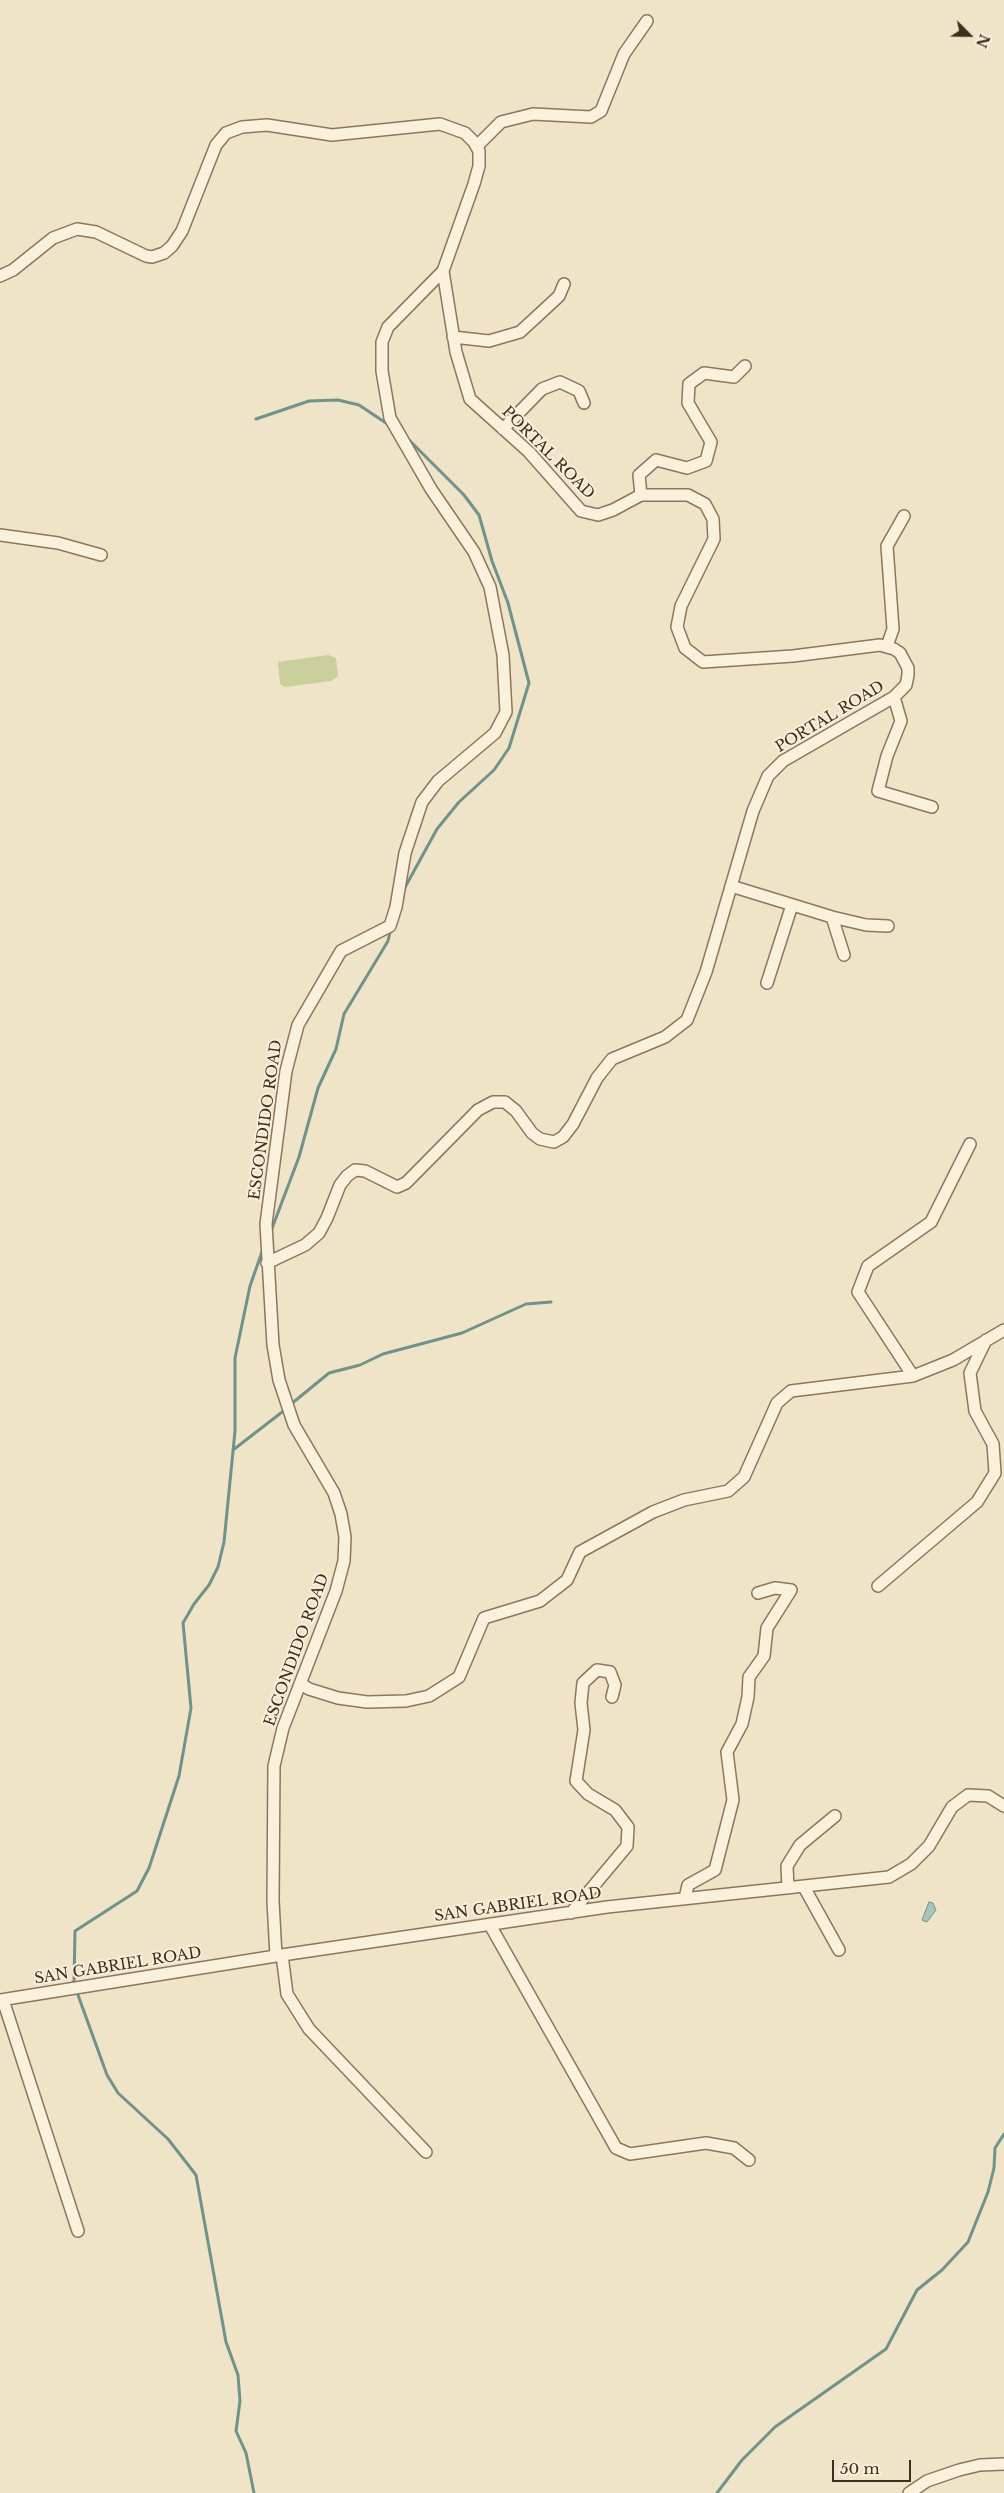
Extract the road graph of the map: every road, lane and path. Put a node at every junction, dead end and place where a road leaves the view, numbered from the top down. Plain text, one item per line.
1 (647, 21) dead end
2 (477, 146) junction
3 (443, 271) junction
4 (0, 276) edge
5 (564, 284) dead end
6 (453, 337) junction
7 (745, 366) dead end
8 (584, 402) dead end
9 (503, 428) junction
10 (641, 495) junction
11 (904, 516) dead end
12 (0, 535) edge
13 (101, 555) dead end
14 (887, 646) junction
15 (894, 697) junction
16 (932, 807) dead end
17 (731, 886) junction
18 (792, 905) junction
19 (832, 917) junction
20 (888, 926) dead end
21 (844, 955) dead end
22 (767, 983) dead end
23 (970, 1144) dead end
24 (267, 1263) junction
25 (1004, 1330) edge
26 (986, 1340) junction
27 (913, 1376) junction
28 (878, 1586) dead end
29 (758, 1592) dead end
30 (301, 1684) junction
31 (612, 1697) dead end
32 (1004, 1806) edge
33 (835, 1816) dead end
34 (804, 1887) junction
35 (788, 1888) junction
36 (685, 1898) junction
37 (571, 1913) junction
38 (490, 1925) junction
39 (839, 1950) dead end
40 (279, 1956) junction
41 (2, 2000) edge
42 (426, 2152) dead end
43 (749, 2160) dead end
44 (78, 2231) dead end
45 (1004, 2464) edge
46 (909, 2493) edge

1 - 2 street
2 - 3 street, ESCONDIDO ROAD
2 - 4 street
3 - 6 street, PORTAL ROAD
3 - 24 street, ESCONDIDO ROAD
5 - 6 street
6 - 9 street, PORTAL ROAD
7 - 10 street
8 - 9 street
9 - 10 street, PORTAL ROAD
10 - 14 street, PORTAL ROAD
11 - 14 street
12 - 13 street
14 - 15 street, PORTAL ROAD
15 - 16 street
15 - 17 street, PORTAL ROAD
17 - 18 street
17 - 24 street, PORTAL ROAD
18 - 19 street
18 - 22 street
19 - 20 street
19 - 21 street
23 - 27 street
24 - 30 street, ESCONDIDO ROAD
25 - 26 street
26 - 27 street
26 - 28 street
27 - 30 street
29 - 36 street
30 - 40 street, ESCONDIDO ROAD
31 - 37 street
32 - 34 street, SAN GABRIEL ROAD
33 - 35 street
34 - 35 street, SAN GABRIEL ROAD
34 - 39 street
35 - 36 street, SAN GABRIEL ROAD
36 - 37 street, SAN GABRIEL ROAD
37 - 38 street, SAN GABRIEL ROAD
38 - 40 street, SAN GABRIEL ROAD
38 - 43 street
40 - 41 street, SAN GABRIEL ROAD
40 - 42 street, ESCONDIDO ROAD
41 - 44 street
45 - 46 street

